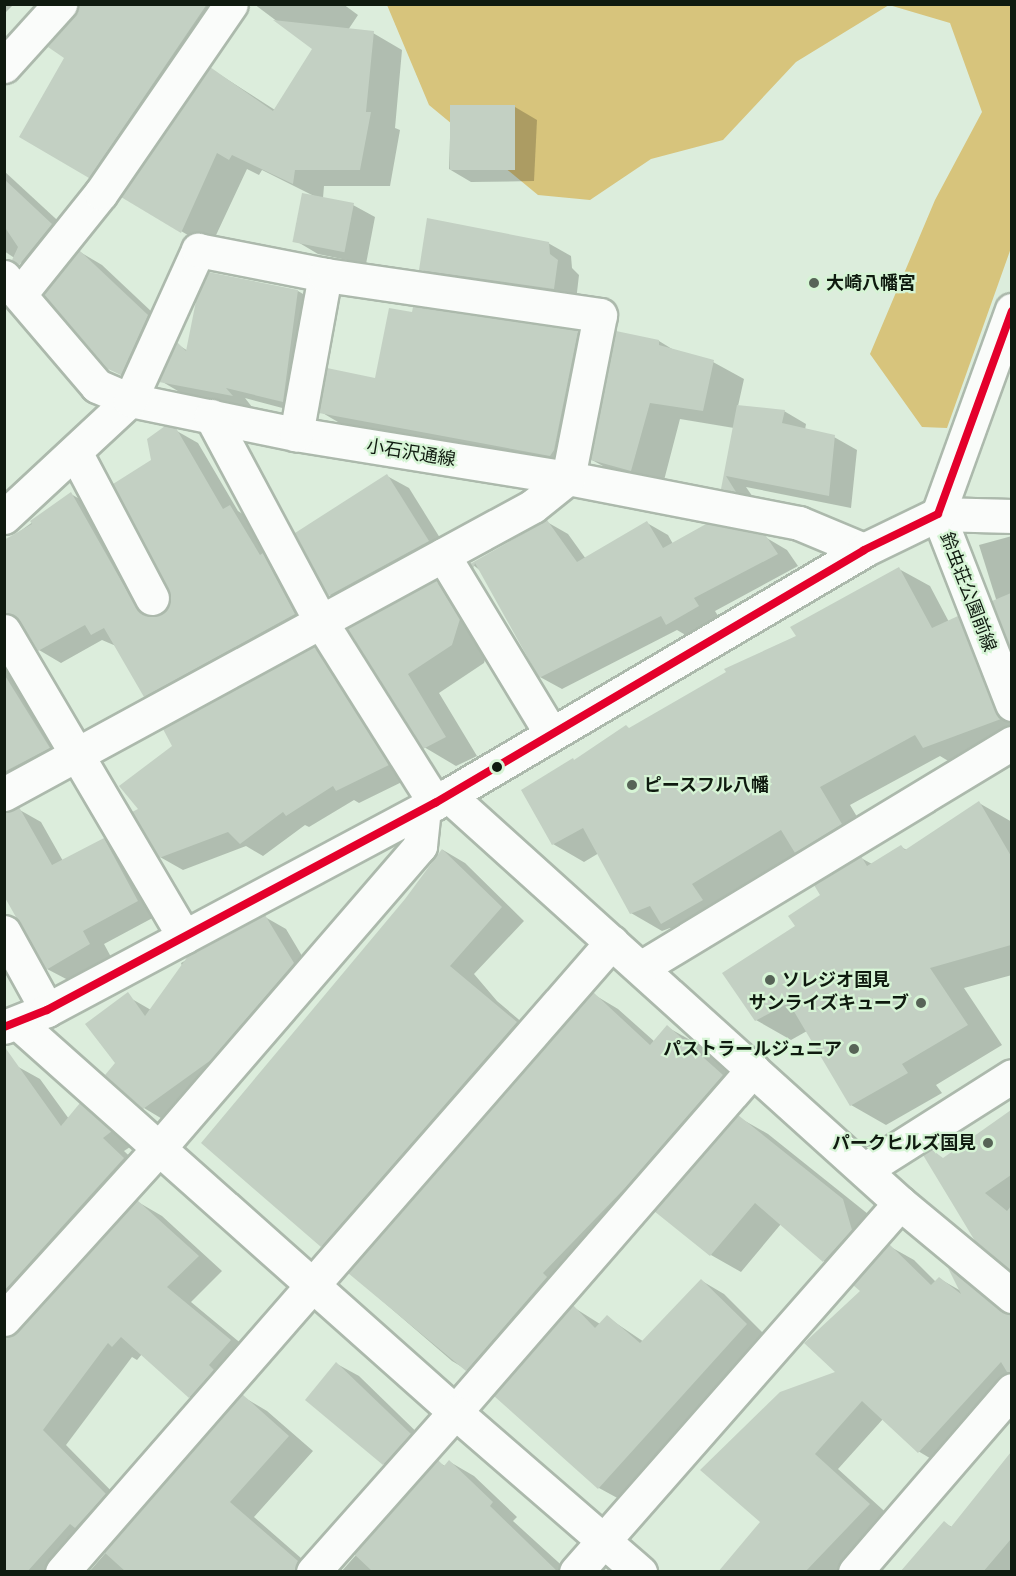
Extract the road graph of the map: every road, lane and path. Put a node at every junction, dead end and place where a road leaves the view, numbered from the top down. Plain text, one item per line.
1 (60, 4) edge
2 (231, 4) edge
3 (4, 66) edge
4 (325, 274) junction
5 (12, 286) edge
6 (1011, 310) edge
7 (130, 400) junction
8 (211, 416) junction
9 (296, 434) junction
10 (75, 452) junction
11 (568, 478) junction
12 (938, 514) junction
13 (1011, 516) edge
14 (4, 517) edge
15 (864, 550) junction
16 (443, 555) junction
17 (152, 598) dead end
18 (321, 622) junction
19 (4, 631) edge
20 (1011, 704) edge
21 (550, 732) junction
22 (1011, 743) edge
23 (77, 754) junction
24 (4, 794) edge
25 (436, 802) junction
26 (4, 932) edge
27 (184, 937) junction
28 (612, 942) junction
29 (642, 967) junction
30 (23, 1020) edge
31 (753, 1069) junction
32 (1011, 1077) edge
33 (160, 1148) junction
34 (864, 1170) junction
35 (900, 1203) junction
36 (310, 1286) junction
37 (1011, 1296) edge
38 (4, 1319) edge
39 (1011, 1390) edge
40 (455, 1412) junction
41 (603, 1541) junction
42 (62, 1572) edge
43 (313, 1572) edge
44 (576, 1572) edge
45 (640, 1572) edge
46 (855, 1572) edge

1 - 3 street
2 - 5 street
4 - 7 street
4 - 9 street
4 - 11 street
5 - 7 street, 小石沢通線
6 - 12 street
7 - 8 street, 小石沢通線
7 - 10 street
8 - 9 street, 小石沢通線
8 - 18 street
9 - 11 street, 小石沢通線
10 - 14 street
10 - 17 street
11 - 15 street, 小石沢通線
11 - 16 street
12 - 13 street
12 - 15 street
12 - 20 street, 鈴虫荘公園前線
15 - 21 street
16 - 18 street
16 - 21 street
18 - 23 street
18 - 25 street
19 - 23 street
21 - 25 street
22 - 29 street
23 - 24 street
23 - 27 street
25 - 27 street
25 - 28 street
25 - 33 street
26 - 30 street
27 - 30 street
28 - 29 street
28 - 36 street
29 - 31 street
30 - 33 street
31 - 34 street
31 - 40 street
32 - 34 street
33 - 36 street
33 - 38 street
34 - 35 street
35 - 37 street
35 - 41 street
36 - 40 street
36 - 42 street
39 - 46 street
40 - 41 street
40 - 43 street
41 - 44 street
41 - 45 street

